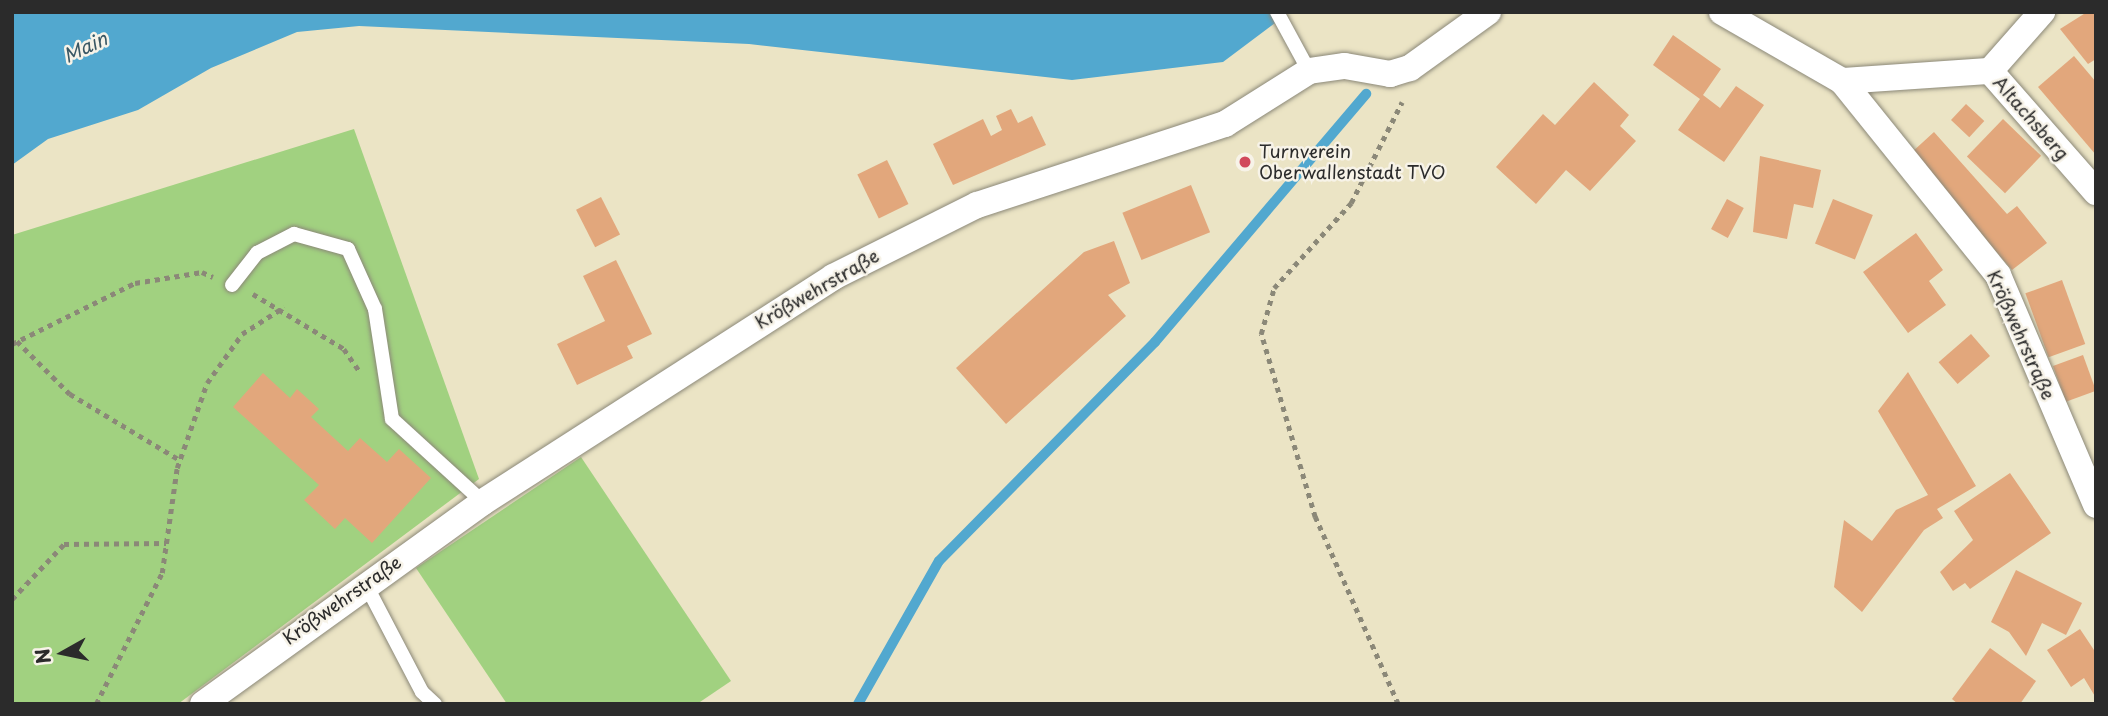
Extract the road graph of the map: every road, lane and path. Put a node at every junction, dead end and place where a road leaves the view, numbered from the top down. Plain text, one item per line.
1 (1277, 12) edge
2 (1488, 12) edge
3 (1722, 12) edge
4 (2042, 12) edge
5 (1410, 68) junction
6 (1309, 71) junction
7 (1990, 71) junction
8 (1842, 81) junction
9 (2096, 192) edge
10 (232, 285) junction
11 (284, 307) junction
12 (14, 343) edge
13 (364, 379) dead end
14 (180, 460) junction
15 (483, 502) junction
16 (2096, 505) edge
17 (166, 543) junction
18 (365, 583) junction
19 (12, 599) edge
20 (96, 704) edge
21 (203, 704) edge
22 (435, 704) edge
23 (1398, 704) edge

1 - 6 lane
2 - 5 street, Krößwehrstraße
3 - 8 street, Krößwehrstraße
4 - 7 street, Altachsberg
5 - 6 street, Krößwehrstraße
5 - 23 path
6 - 15 street, Krößwehrstraße
7 - 8 street
7 - 9 street, Altachsberg
8 - 16 street, Krößwehrstraße
10 - 11 path
10 - 12 path
10 - 15 lane
11 - 13 path
11 - 14 path
12 - 14 path
14 - 17 path
15 - 18 street, Krößwehrstraße
17 - 19 path
17 - 20 path
18 - 21 street, Krößwehrstraße
18 - 22 lane

